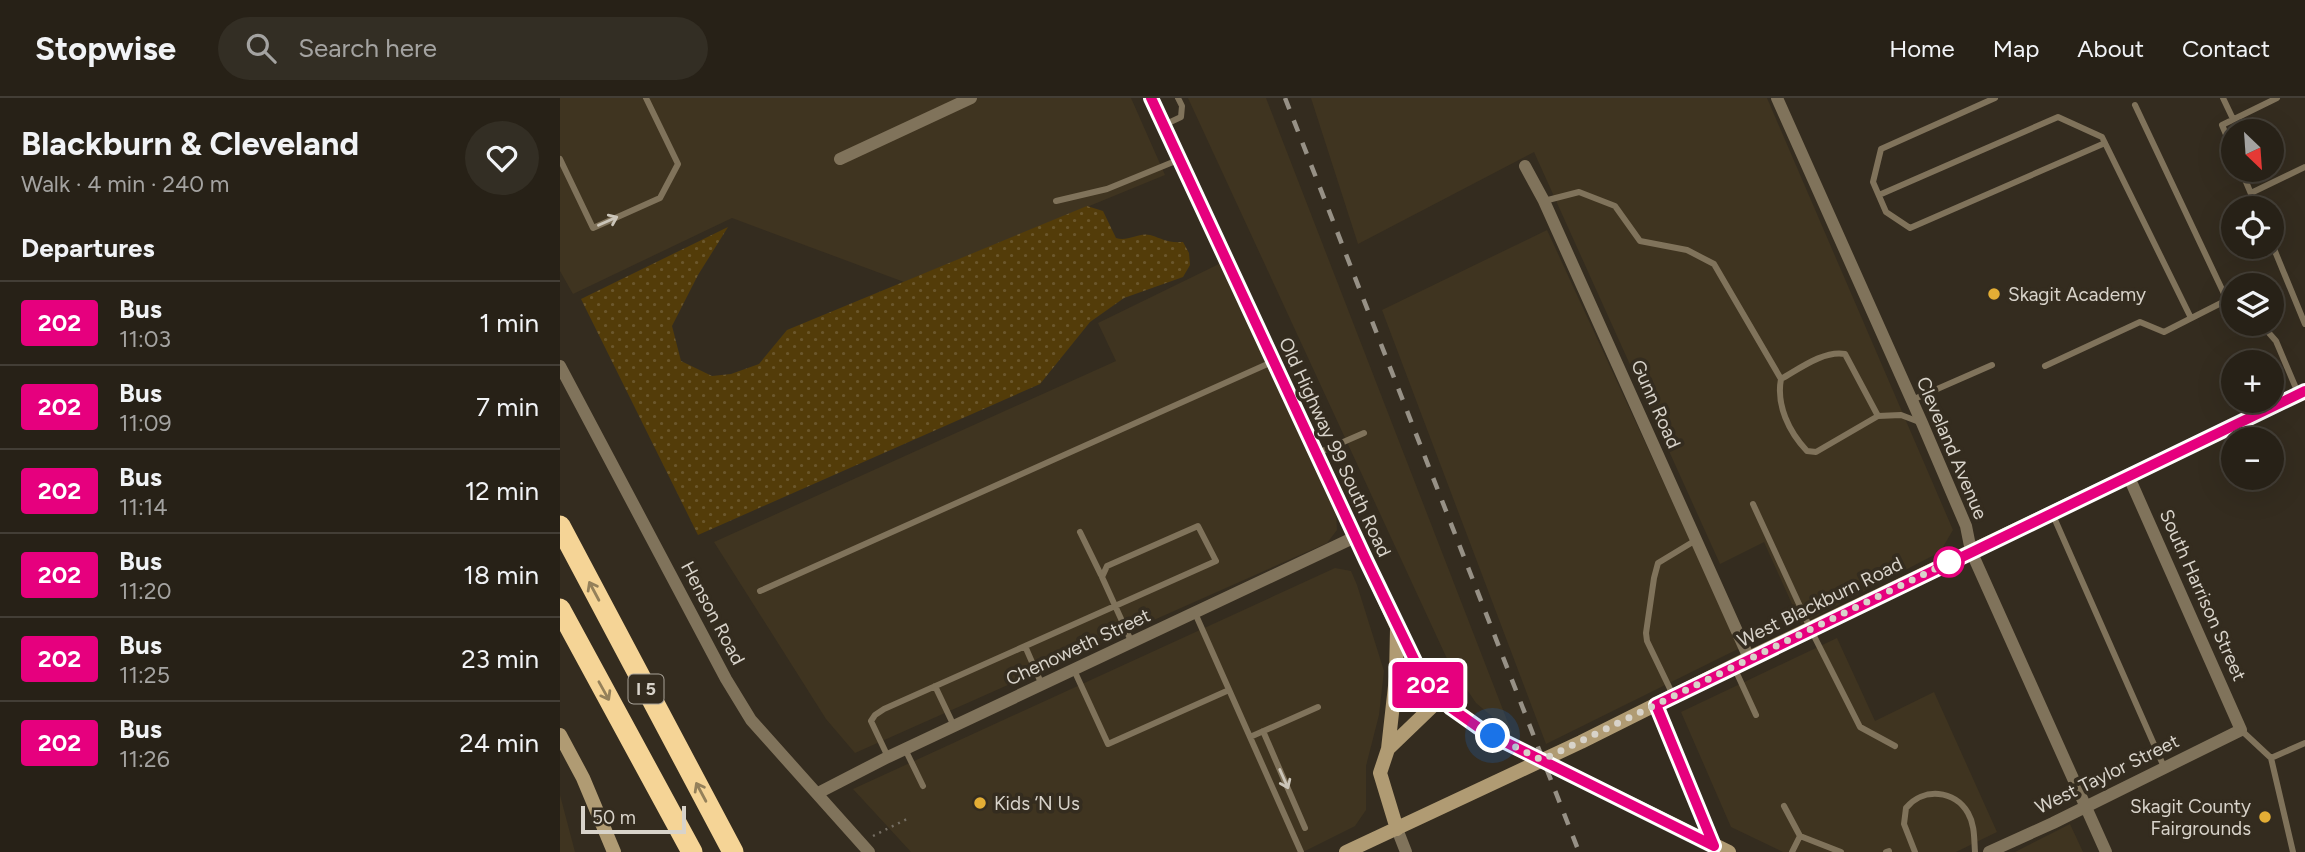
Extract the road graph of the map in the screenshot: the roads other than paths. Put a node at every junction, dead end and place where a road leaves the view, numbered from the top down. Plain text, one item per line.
1 (646, 98) edge
2 (971, 98) edge
3 (1151, 98) edge
4 (1178, 98) edge
5 (1777, 98) edge
6 (1995, 98) edge
7 (2223, 98) edge
8 (2277, 98) edge
9 (2135, 105) dead end
10 (2233, 119) joint
11 (1164, 125) junction
12 (2105, 143) junction
13 (560, 159) edge
14 (840, 159) dead end
15 (1180, 159) junction
16 (1525, 166) dead end
17 (2305, 167) edge
18 (2246, 182) edge
19 (2251, 193) junction
20 (1879, 195) junction
21 (2252, 196) edge
22 (1056, 201) dead end
23 (1544, 201) junction
24 (2278, 259) edge
25 (2221, 287) edge
26 (2221, 303) edge
27 (2191, 318) junction
28 (2305, 324) edge
29 (2272, 336) edge
30 (1274, 361) junction
31 (1992, 365) dead end
32 (560, 366) edge
33 (2045, 366) dead end
34 (1781, 379) junction
35 (2302, 393) edge
36 (1912, 400) junction
37 (1878, 416) junction
38 (1922, 423) junction
39 (1364, 433) dead end
40 (1317, 454) junction
41 (2128, 475) junction
42 (1752, 504) dead end
43 (2052, 513) junction
44 (560, 526) edge
45 (1080, 532) dead end
46 (1355, 537) junction
47 (1696, 540) junction
48 (1971, 551) junction
49 (1102, 577) junction
50 (760, 591) dead end
51 (1115, 606) junction
52 (560, 609) edge
53 (1195, 613) junction
54 (1397, 627) junction
55 (1810, 628) junction
56 (1132, 642) junction
57 (1025, 646) junction
58 (1749, 658) junction
59 (1733, 666) junction
60 (1074, 670) junction
61 (1042, 685) junction
62 (935, 686) junction
63 (1229, 690) junction
64 (1673, 696) junction
65 (1441, 698) junction
66 (1656, 705) junction
67 (1318, 707) dead end
68 (1756, 715) dead end
69 (954, 726) junction
70 (2241, 730) junction
71 (1263, 731) junction
72 (560, 735) edge
73 (1250, 737) junction
74 (2305, 743) edge
75 (1895, 746) dead end
76 (905, 749) junction
77 (1388, 749) junction
78 (888, 757) junction
79 (2271, 758) junction
80 (1542, 760) junction
81 (2164, 767) junction
82 (923, 786) dead end
83 (818, 793) junction
84 (1784, 806) dead end
85 (2086, 806) junction
86 (1305, 828) dead end
87 (1397, 830) junction
88 (1800, 836) junction
89 (1716, 849) edge
90 (614, 852) edge
91 (692, 852) edge
92 (733, 852) edge
93 (869, 852) edge
94 (1301, 852) edge
95 (1346, 852) edge
96 (1406, 852) edge
97 (1729, 852) edge
98 (1792, 852) edge
99 (1841, 852) edge
100 (1915, 852) edge
101 (1975, 852) edge
102 (1989, 852) edge
103 (2106, 852) edge
104 (2293, 852) edge

13 -> 1 lane
2 - 14 street
3 - 11 street, Old Highway 99 South Road
4 - 11 lane
5 - 36 street, Cleveland Avenue
6 - 20 lane
7 - 10 lane
8 - 10 lane
9 - 25 lane
11 - 15 street, Old Highway 99 South Road
12 - 20 lane
12 - 20 lane
12 - 27 lane
15 - 22 lane
15 - 30 street, Old Highway 99 South Road
16 - 23 street, Gunn Road
17 - 19 lane
18 - 19 lane
19 - 21 lane
23 - 34 lane
23 - 47 street, Gunn Road
24 - 28 lane
26 - 27 lane
27 - 33 lane
29 - 35 lane
30 - 40 street, Old Highway 99 South Road
30 - 50 lane
31 - 36 lane
32 - 83 street, Henson Road
34 - 37 lane
34 - 37 lane
35 - 41 street, West Blackburn Road
36 - 38 street, Cleveland Avenue
37 - 38 lane
38 - 48 street, Cleveland Avenue
39 - 40 lane
40 - 46 street, Old Highway 99 South Road
41 - 43 street, West Blackburn Road
41 - 70 street, South Harrison Street
42 - 55 lane
43 - 48 street, West Blackburn Road
43 - 81 lane
92 -> 44 highway, I 5
45 - 49 lane
46 - 53 street, Chenoweth Street
46 - 54 street, Old Highway 99 South Road
47 - 58 street, Gunn Road
47 - 64 lane
48 - 55 street, West Blackburn Road
48 - 85 street, Cleveland Avenue
49 - 51 lane
49 - 51 lane
51 - 56 lane
51 - 57 lane
52 -> 91 highway, I 5
53 - 56 street, Chenoweth Street
53 - 63 lane
54 - 65 street, Old Highway 99 South Road
54 - 77 street
55 - 58 street, West Blackburn Road
55 - 75 lane
56 - 60 street, Chenoweth Street
57 - 61 lane
57 - 62 lane
58 - 59 street, West Blackburn Road
59 - 64 street, West Blackburn Road
59 - 68 lane
60 - 61 street, Chenoweth Street
60 - 63 lane
61 - 69 street, Chenoweth Street
62 - 69 lane
62 - 78 lane
63 - 73 lane
64 - 66 street, West Blackburn Road
65 - 77 street
65 - 80 street, Old Highway 99 South Road
66 - 80 street, West Blackburn Road
66 - 89 street
67 - 71 lane
69 - 76 street, Chenoweth Street
70 - 79 lane
70 - 81 street, West Taylor Street
71 - 73 lane
71 -> 86 lane
72 - 90 street
73 - 94 lane
74 - 79 lane
76 - 78 street, Chenoweth Street
76 - 82 lane
77 - 87 street
78 - 83 street, Chenoweth Street
79 - 104 lane
80 - 87 street, West Blackburn Road
80 - 89 street, Old Highway 99 South Road
81 - 85 street, West Taylor Street
83 - 93 street, Henson Road
84 - 88 lane
85 - 102 street, West Taylor Street
85 - 103 street, Cleveland Avenue
87 - 95 street, West Blackburn Road
87 - 96 street
88 - 98 lane
88 - 99 lane
89 - 97 street, Old Highway 99 South Road
100 - 101 lane

